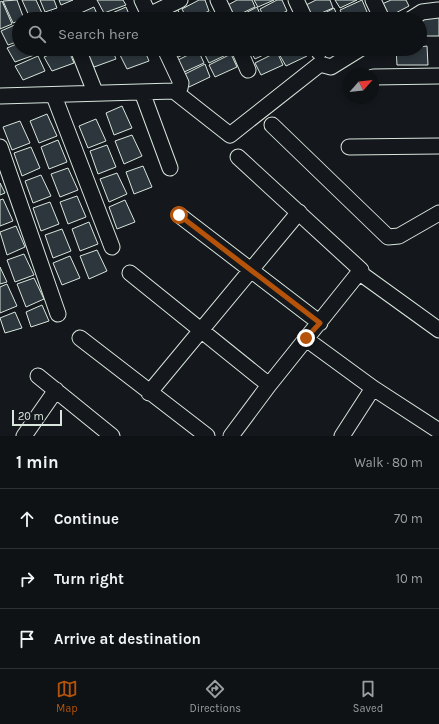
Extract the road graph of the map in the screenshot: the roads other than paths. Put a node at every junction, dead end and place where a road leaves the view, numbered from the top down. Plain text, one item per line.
1 (142, 0) edge
2 (180, 0) edge
3 (218, 0) edge
4 (296, 0) edge
5 (373, 0) edge
6 (438, 7) edge
7 (148, 12) edge
8 (159, 12) edge
9 (224, 12) edge
10 (302, 12) edge
11 (379, 12) edge
12 (422, 12) edge
13 (81, 56) edge
14 (168, 56) edge
15 (243, 56) edge
16 (349, 56) edge
17 (248, 70) dead end
18 (439, 76) edge
19 (379, 77) edge
20 (174, 91) junction
21 (95, 92) junction
22 (142, 92) junction
23 (0, 96) edge
24 (54, 96) junction
25 (272, 125) dead end
26 (439, 146) edge
27 (0, 147) edge
28 (349, 147) dead end
29 (238, 156) dead end
30 (170, 168) dead end
31 (299, 212) junction
32 (439, 213) edge
33 (179, 215) dead end
34 (112, 247) dead end
35 (250, 270) junction
36 (130, 273) dead end
37 (360, 273) junction
38 (58, 314) dead end
39 (320, 323) junction
40 (200, 329) junction
41 (439, 330) edge
42 (80, 338) dead end
43 (306, 338) junction
44 (38, 376) dead end
45 (269, 385) junction
46 (373, 388) junction
47 (56, 390) junction
48 (149, 393) junction
49 (439, 431) edge
50 (24, 436) edge
51 (112, 436) edge
52 (207, 436) edge
53 (231, 436) edge
54 (342, 436) edge

1 - 7 street
2 - 8 street
3 - 9 street
4 - 10 street
5 - 11 street
6 - 12 street
13 - 21 street
14 - 20 street
15 - 17 street
16 - 20 street
18 - 19 street
20 - 22 street
21 - 22 street
21 - 24 street
22 - 30 street
23 - 24 street
24 - 34 street
25 - 32 street
26 - 28 street
27 - 38 street
29 - 31 street
31 - 35 street
31 - 37 street
33 - 35 street
35 - 39 street
35 - 40 street
36 - 40 street
37 - 39 street
37 - 41 street
39 - 43 street
40 - 45 street
40 - 48 street
42 - 48 street
43 - 45 street
43 - 46 street
44 - 47 street
45 - 53 street
46 - 49 street
46 - 54 street
47 - 50 street
47 - 51 street
48 - 52 street

